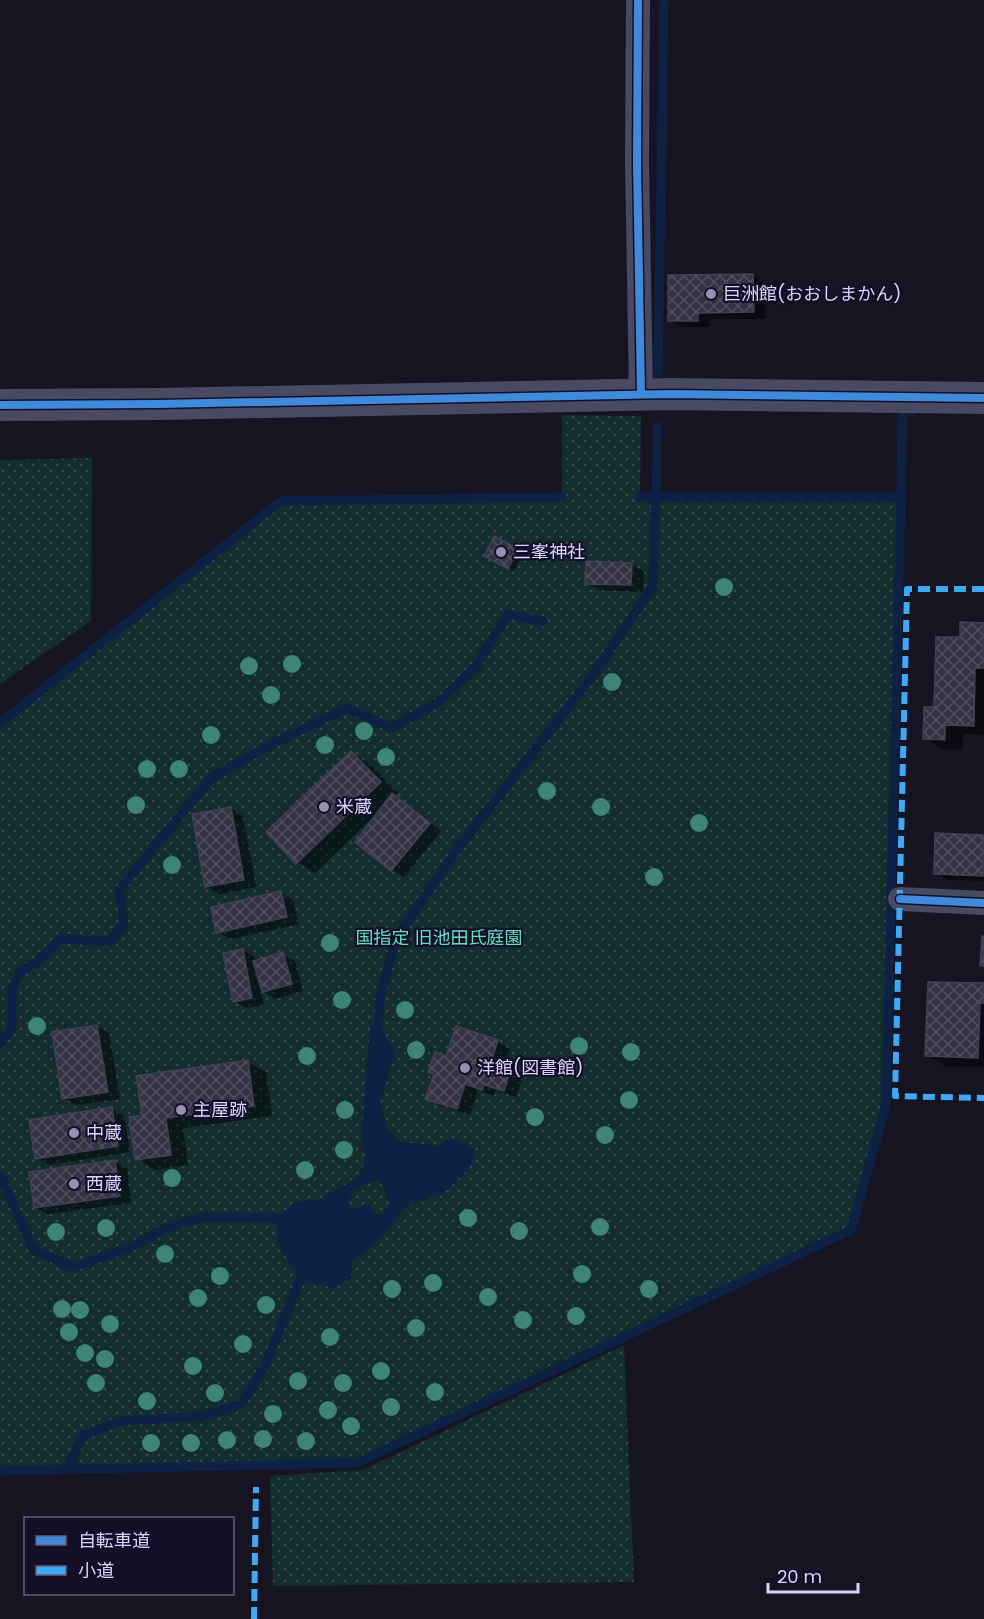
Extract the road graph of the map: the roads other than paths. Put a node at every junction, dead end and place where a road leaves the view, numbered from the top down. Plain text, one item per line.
1 (638, 0) edge
2 (641, 394) junction
3 (984, 398) edge
4 (0, 405) edge
5 (900, 900) dead end
6 (984, 903) edge

1 - 2 street
2 - 3 street
2 - 4 street
5 - 6 street

